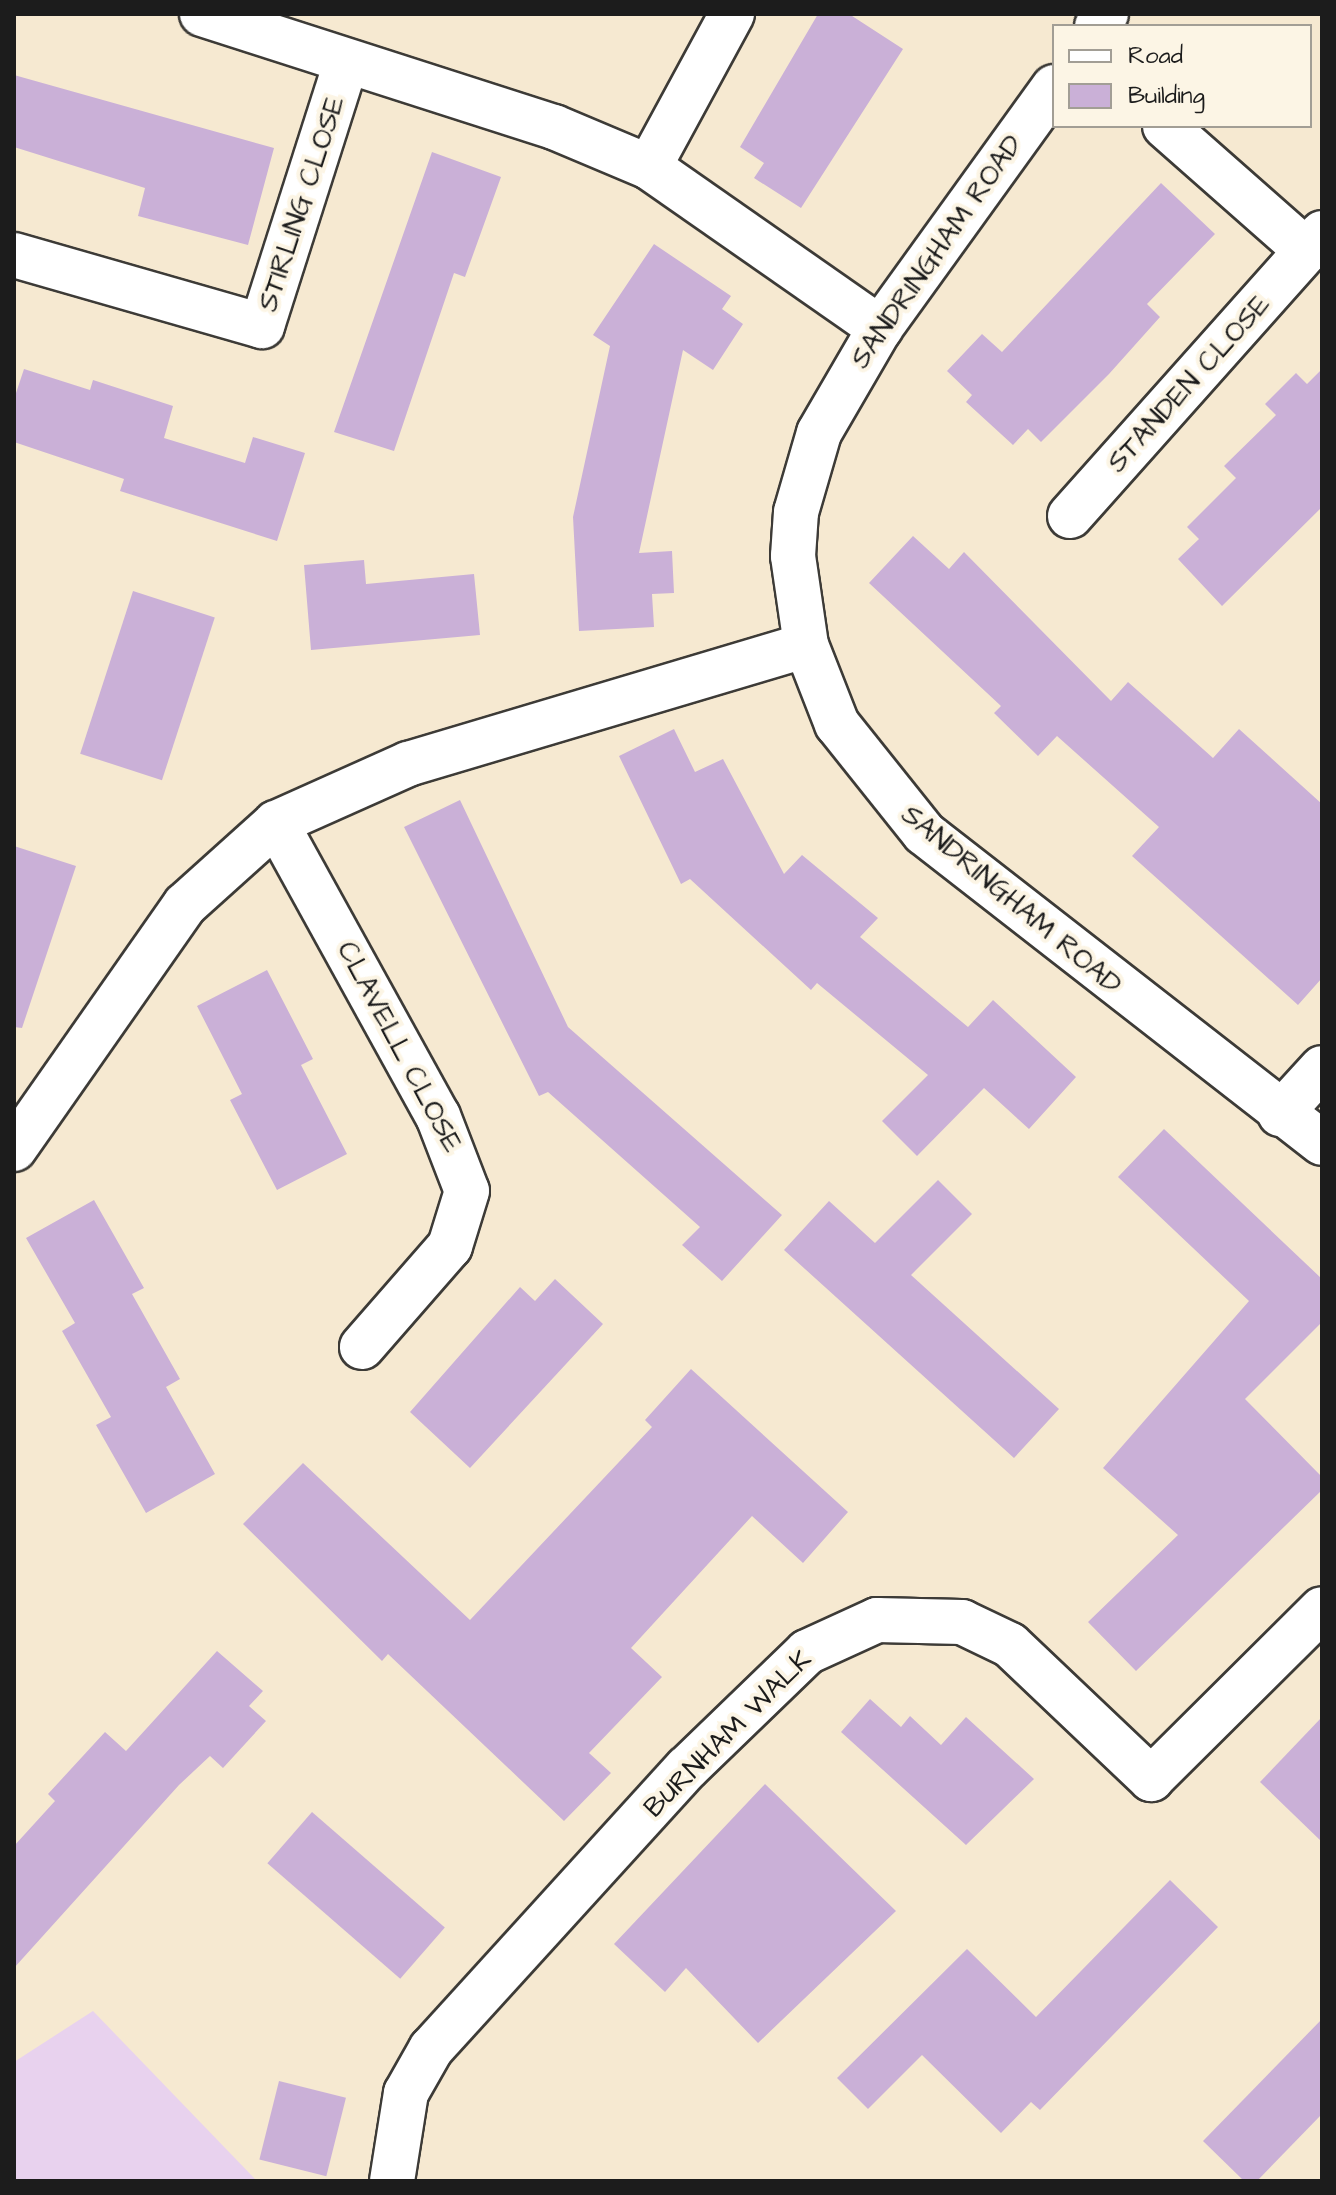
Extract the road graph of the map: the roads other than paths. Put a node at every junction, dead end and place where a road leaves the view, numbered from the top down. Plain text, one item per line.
1 (202, 14) edge
2 (732, 14) edge
3 (346, 63) junction
4 (1052, 90) edge
5 (1168, 128) edge
6 (649, 167) junction
7 (1314, 242) edge
8 (14, 255) edge
9 (880, 328) junction
10 (1070, 516) dead end
11 (806, 645) junction
12 (276, 823) junction
13 (1322, 1068) edge
14 (1280, 1114) junction
15 (1322, 1143) edge
16 (14, 1149) edge
17 (362, 1347) dead end
18 (1322, 1609) edge
19 (392, 2181) edge

1 - 3 street, STIRLING CLOSE
2 - 6 street
3 - 6 street, STIRLING CLOSE
3 - 8 street, STIRLING CLOSE
4 - 9 street, SANDRINGHAM ROAD
5 - 7 street, STANDEN CLOSE
6 - 9 street, STIRLING CLOSE
7 - 10 street, STANDEN CLOSE
9 - 11 street, SANDRINGHAM ROAD
11 - 12 street
11 - 14 street, SANDRINGHAM ROAD
12 - 16 street
12 - 17 street, CLAVELL CLOSE
13 - 14 street
14 - 15 street, SANDRINGHAM ROAD
18 - 19 street, BURNHAM WALK

